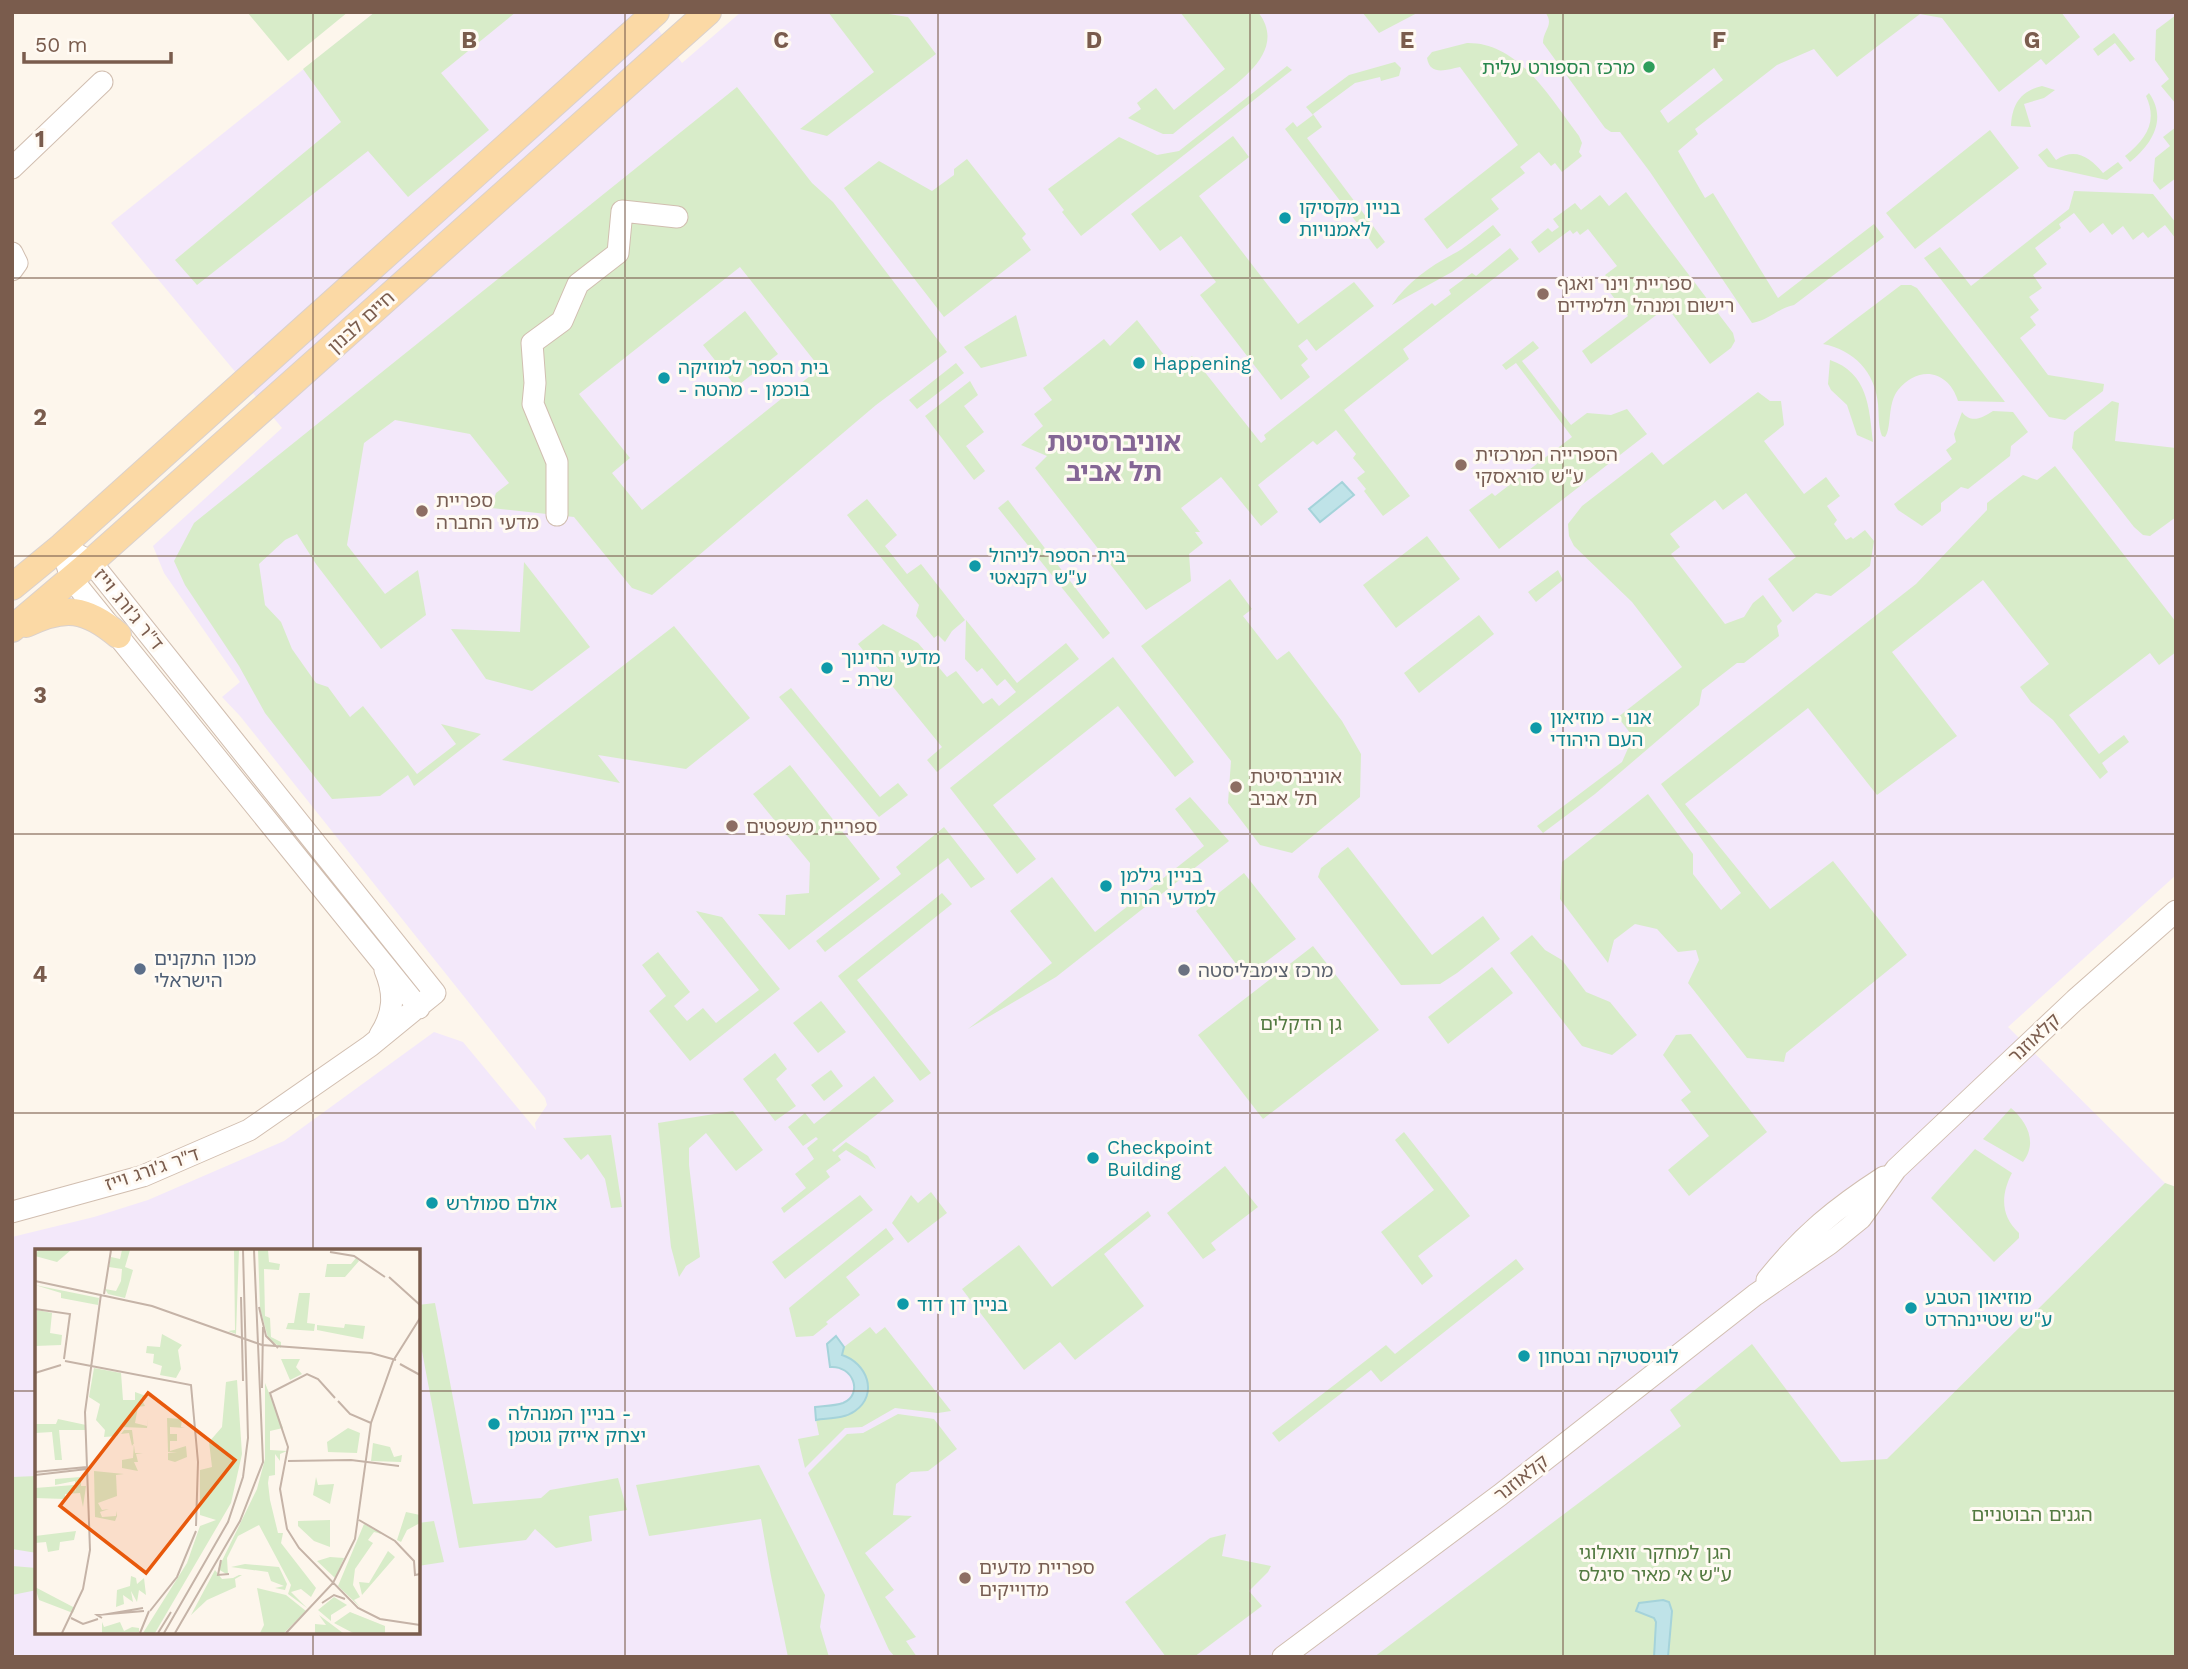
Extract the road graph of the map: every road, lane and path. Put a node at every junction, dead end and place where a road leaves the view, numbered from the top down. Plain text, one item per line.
1 (656, 12) edge
2 (708, 12) edge
3 (102, 82) dead end
4 (12, 168) edge
5 (677, 217) dead end
6 (12, 253) edge
7 (12, 271) edge
8 (557, 515) dead end
9 (62, 546) junction
10 (81, 570) junction
11 (12, 587) edge
12 (12, 630) edge
13 (118, 635) junction
14 (2176, 911) edge
15 (376, 953) junction
16 (427, 1000) junction
17 (370, 1046) junction
18 (12, 1212) edge
19 (1283, 1657) edge

1 - 9 main road, חיים לבנון
2 - 10 main road, חיים לבנון
3 - 4 street
5 - 8 street
6 - 7 street
9 - 10 street, ד"ר ג'ורג וייז
9 - 11 main road, חיים לבנון
10 - 12 main road, חיים לבנון
10 - 13 street, ד"ר ג'ורג וייז
10 - 16 street, ד"ר ג'ורג וייז
12 - 13 main road
13 - 15 street, ד"ר ג'ורג וייז
14 - 19 street, קלאוזנר
15 - 16 street, ד"ר ג'ורג וייז
15 - 17 street
16 - 17 street, ד"ר ג'ורג וייז
17 - 18 street, ד"ר ג'ורג וייז

